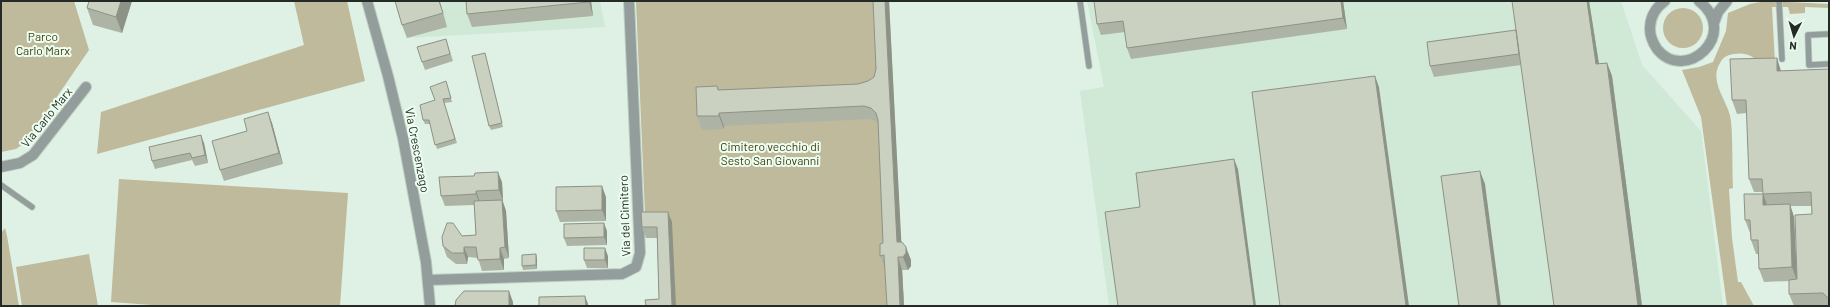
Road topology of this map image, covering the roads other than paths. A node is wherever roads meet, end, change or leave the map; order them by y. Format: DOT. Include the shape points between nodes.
graph roads {
  1 [pos="367,1"];
  2 [pos="629,1"];
  3 [pos="1080,1"];
  4 [pos="1665,1"];
  5 [pos="1699,1"];
  6 [pos="1709,1"];
  7 [pos="1714,1"];
  8 [pos="1727,1"];
  9 [pos="1779,1"];
  10 [pos="1714,23"];
  11 [pos="1829,34"];
  12 [pos="1782,59"];
  13 [pos="1829,64"];
  14 [pos="1089,66"];
  15 [pos="86,86"];
  16 [pos="1,167"];
  17 [pos="1,185"];
  18 [pos="32,207"];
  19 [pos="428,280"];
  20 [pos="430,306"];
  1 -- 19 [label="street, Via Crescenzago" via="400,120"];
  2 -- 19 [label="street, Via del Cimitero" via="640,253 636,267 622,274"];
  3 -- 14 [label="lane"];
  4 -- 10 [label="street" via="1653,13 1650,34 1653,44 1668,58 1684,60 1699,56 1712,41"];
  5 -- 10 [label="street" via="1706,6"];
  6 -- 7 [label="street"];
  8 -- 10 [label="street" via="1718,12"];
  9 -- 12 [label="lane"];
  11 -- 13 [label="lane" via="1808,34 1809,65"];
  15 -- 16 [label="street, Via Carlo Marx" via="33,155 20,163"];
  17 -- 18 [label="lane"];
  19 -- 20 [label="street, Via Crescenzago"];
}
